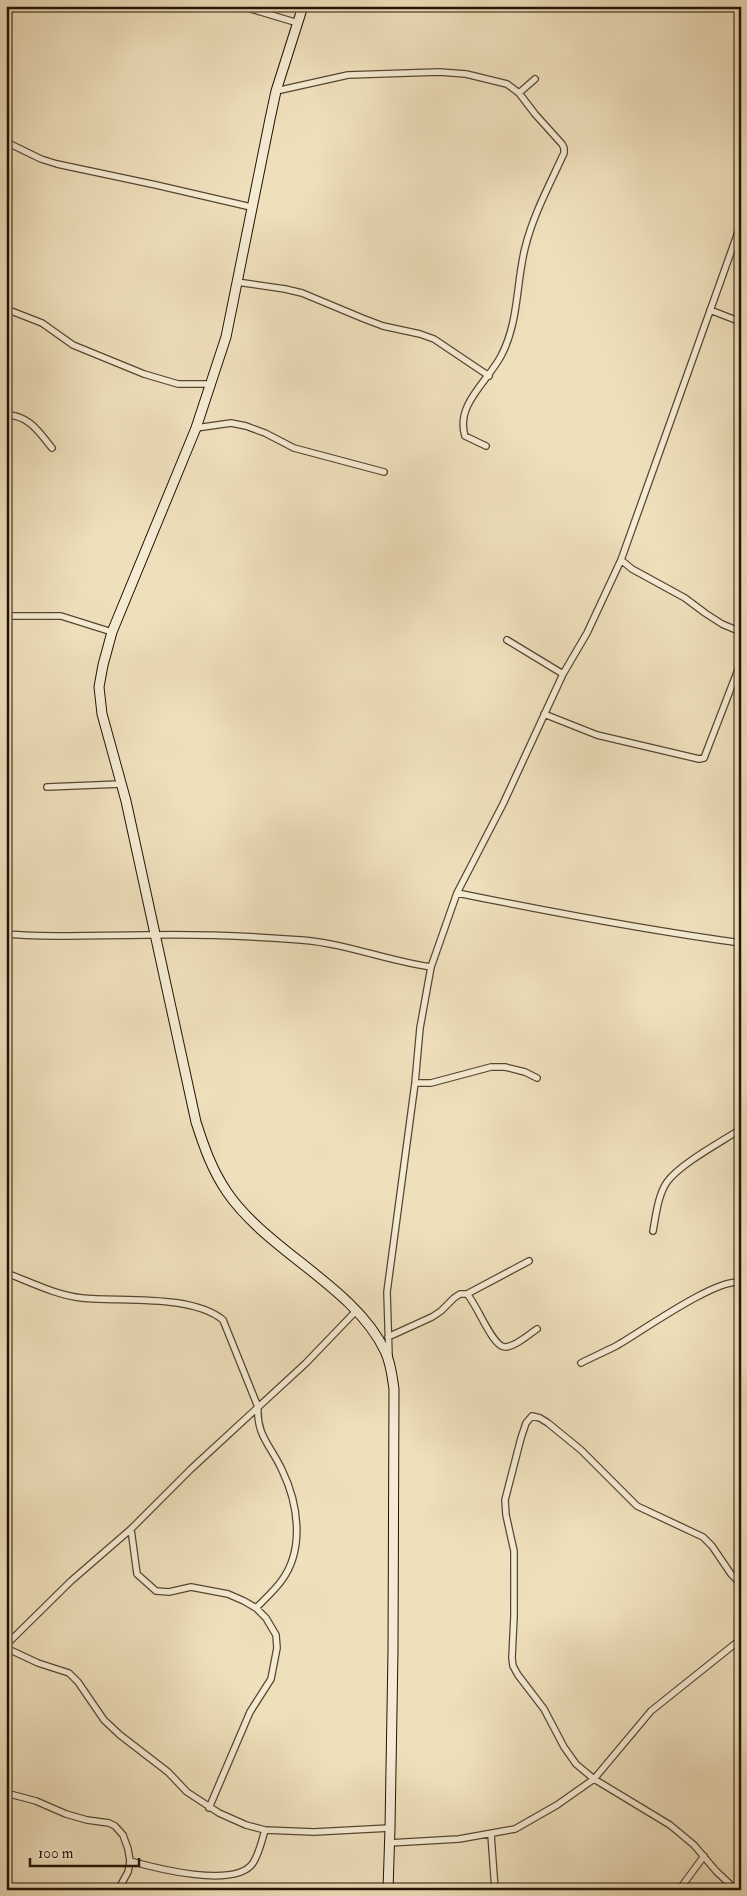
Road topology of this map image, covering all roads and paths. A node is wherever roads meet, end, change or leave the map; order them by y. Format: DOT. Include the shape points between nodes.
graph roads {
  1 [pos="240,6"];
  2 [pos="303,6"];
  3 [pos="298,23"];
  4 [pos="535,79"];
  5 [pos="276,92"];
  6 [pos="519,93"];
  7 [pos="6,142"];
  8 [pos="251,207"];
  9 [pos="741,224"];
  10 [pos="237,282"];
  11 [pos="6,309"];
  12 [pos="710,310"];
  13 [pos="741,322"];
  14 [pos="489,376"];
  15 [pos="212,384"];
  16 [pos="6,415"];
  17 [pos="196,428"];
  18 [pos="486,446"];
  19 [pos="52,448"];
  20 [pos="384,472"];
  21 [pos="621,560"];
  22 [pos="6,616"];
  23 [pos="112,632"];
  24 [pos="741,632"];
  25 [pos="507,640"];
  26 [pos="741,662"];
  27 [pos="563,674"];
  28 [pos="544,714"];
  29 [pos="121,784"];
  30 [pos="47,787"];
  31 [pos="457,893"];
  32 [pos="6,934"];
  33 [pos="154,935"];
  34 [pos="741,943"];
  35 [pos="431,967"];
  36 [pos="537,1078"];
  37 [pos="415,1083"];
  38 [pos="741,1129"];
  39 [pos="653,1231"];
  40 [pos="529,1262"];
  41 [pos="6,1273"];
  42 [pos="741,1275"];
  43 [pos="733,1282"];
  44 [pos="741,1283"];
  45 [pos="467,1294"];
  46 [pos="356,1311"];
  47 [pos="537,1329"];
  48 [pos="388,1336"];
  49 [pos="581,1363"];
  50 [pos="390,1366"];
  51 [pos="258,1407"];
  52 [pos="131,1529"];
  53 [pos="741,1584"];
  54 [pos="256,1608"];
  55 [pos="741,1639"];
  56 [pos="6,1646"];
  57 [pos="594,1779"];
  58 [pos="6,1793"];
  59 [pos="210,1808"];
  60 [pos="390,1828"];
  61 [pos="266,1830"];
  62 [pos="491,1834"];
  63 [pos="389,1843"];
  64 [pos="704,1856"];
  65 [pos="130,1861"];
  66 [pos="118,1890"];
  67 [pos="388,1890"];
  68 [pos="496,1890"];
  69 [pos="679,1890"];
  70 [pos="736,1890"];
  1 -- 3 [label="street"];
  2 -- 3 [label="main road"];
  3 -- 5 [label="main road"];
  4 -- 6 [label="street"];
  5 -- 6 [label="street" via="348,75 439,72 489,79 507,84"];
  5 -- 8 [label="main road"];
  6 -- 14 [label="street" via="564,148 525,247 510,335"];
  7 -- 8 [label="street" via="57,164"];
  8 -- 10 [label="main road"];
  9 -- 12 [label="street"];
  10 -- 14 [label="street" via="285,289 383,326 434,339"];
  10 -- 15 [label="main road"];
  11 -- 15 [label="street" via="42,323 73,345 144,374 178,384"];
  12 -- 13 [label="street"];
  12 -- 21 [label="street"];
  14 -- 18 [label="street" via="473,397 462,427 465,436"];
  15 -- 17 [label="main road"];
  16 -- 19 [label="street" via="23,418 34,425"];
  17 -- 20 [label="street" via="231,423 246,426 294,448"];
  17 -- 23 [label="main road"];
  21 -- 24 [label="street" via="685,598 705,614"];
  21 -- 27 [label="street" via="587,633"];
  22 -- 23 [label="street" via="61,616"];
  23 -- 29 [label="main road" via="99,687 102,714"];
  25 -- 27 [label="street"];
  26 -- 28 [label="street" via="704,758 597,735"];
  27 -- 28 [label="street"];
  28 -- 31 [label="street"];
  29 -- 30 [label="street"];
  29 -- 33 [label="main road"];
  31 -- 34 [label="street" via="630,927"];
  31 -- 35 [label="street"];
  32 -- 33 [label="street"];
  33 -- 35 [label="street" via="303,940"];
  33 -- 46 [label="main road" via="196,1122 208,1159 228,1193 254,1223"];
  35 -- 37 [label="street" via="420,1028"];
  36 -- 37 [label="street" via="525,1072 491,1067 431,1083"];
  37 -- 48 [label="street" via="387,1292"];
  38 -- 39 [label="street" via="680,1169 667,1182"];
  40 -- 45 [label="street"];
  41 -- 51 [label="street" via="57,1293 80,1298 156,1300 216,1314 223,1320"];
  42 -- 43 [label="street"];
  43 -- 44 [label="street"];
  43 -- 49 [label="street" via="696,1297"];
  45 -- 47 [label="street" via="498,1345 509,1347"];
  45 -- 48 [label="street" via="454,1298 432,1318"];
  46 -- 50 [label="main road" via="378,1339"];
  46 -- 51 [label="street"];
  48 -- 50 [label="street"];
  50 -- 60 [label="main road" via="394,1389"];
  51 -- 52 [label="street"];
  51 -- 54 [label="street" via="260,1432 290,1491 296,1515 296,1540 283,1579"];
  52 -- 54 [label="street" via="137,1574 156,1591 169,1592 192,1586 204,1588 228,1594"];
  52 -- 56 [label="street"];
  53 -- 57 [label="street" via="703,1537 637,1506 581,1450 548,1423 532,1416 528,1419 505,1500 514,1551 513,1666 544,1709 572,1759"];
  54 -- 59 [label="street" via="276,1635 276,1661 271,1679 250,1712"];
  55 -- 57 [label="street" via="651,1711"];
  56 -- 59 [label="street" via="38,1663 69,1674 104,1720"];
  57 -- 62 [label="street" via="515,1829"];
  57 -- 64 [label="street" via="670,1825"];
  58 -- 65 [label="street" via="80,1818 109,1823 123,1835"];
  59 -- 61 [label="street" via="246,1825"];
  60 -- 61 [label="street" via="314,1832"];
  60 -- 63 [label="main road"];
  61 -- 65 [label="street" via="253,1863 241,1871 218,1876 190,1874"];
  62 -- 63 [label="street"];
  62 -- 68 [label="street"];
  63 -- 67 [label="main road"];
  64 -- 69 [label="street"];
  64 -- 70 [label="street"];
  65 -- 66 [label="street"];
}
